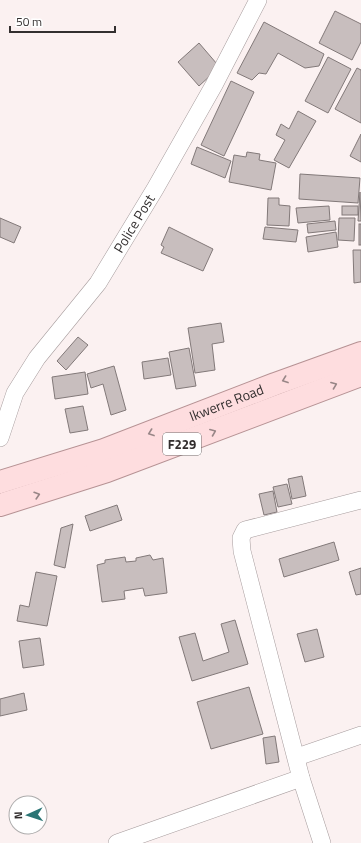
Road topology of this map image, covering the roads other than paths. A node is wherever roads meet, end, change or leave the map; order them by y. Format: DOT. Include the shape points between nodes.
graph roads {
  1 [pos="258,0"];
  2 [pos="361,353"];
  3 [pos="361,375"];
  4 [pos="0,438"];
  5 [pos="0,482"];
  6 [pos="361,500"];
  7 [pos="0,506"];
  8 [pos="361,735"];
  9 [pos="297,758"];
  10 [pos="301,778"];
  11 [pos="117,843"];
  12 [pos="322,843"];
  1 -- 4 [label="street, Police Post" via="214,85 98,283 37,358 15,393"];
  2 -- 5 [label="main road, Ikwerre Road / F229, one-way" via="104,450"];
  7 -- 3 [label="main road, F229, one-way" via="142,459"];
  6 -- 9 [label="street" via="245,530 241,538 242,551"];
  8 -- 9 [label="street"];
  9 -- 10 [label="street"];
  10 -- 11 [label="street"];
  10 -- 12 [label="street"];
}
